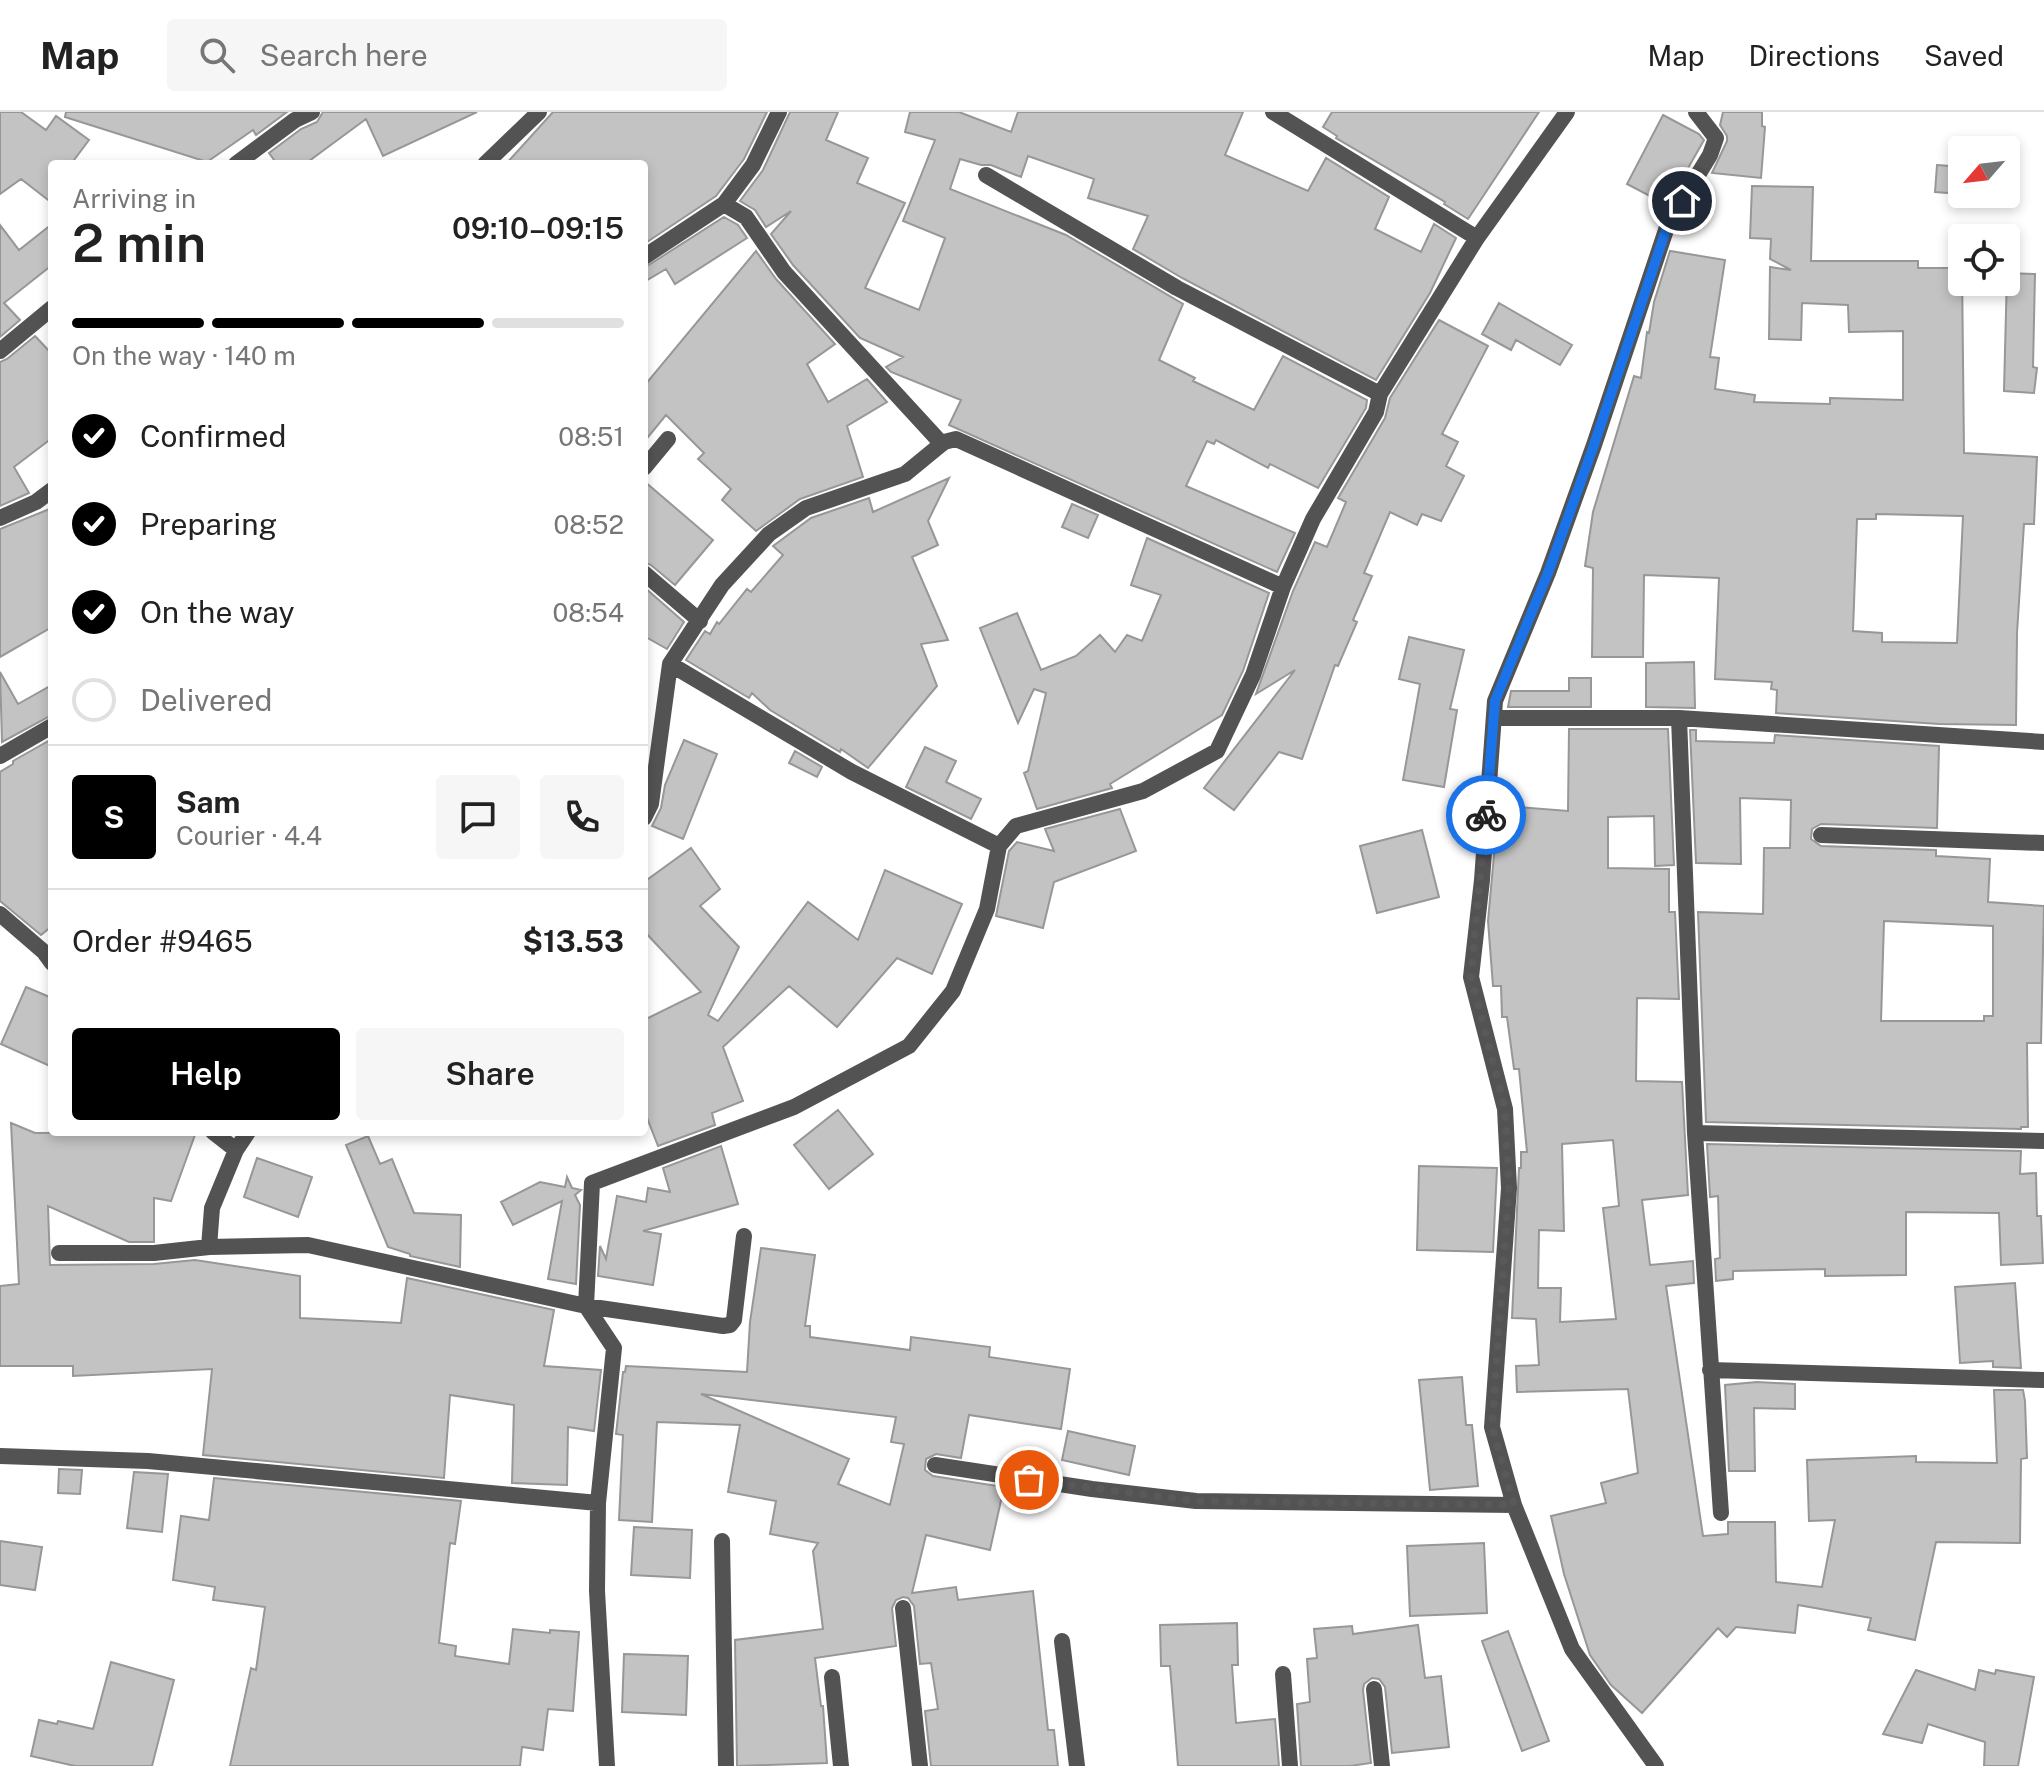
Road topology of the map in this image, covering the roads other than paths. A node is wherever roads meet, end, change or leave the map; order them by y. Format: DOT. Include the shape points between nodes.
graph roads {
  1 [pos="312,112"];
  2 [pos="539,112"];
  3 [pos="779,112"];
  4 [pos="1273,112"];
  5 [pos="1567,112"];
  6 [pos="1696,112"];
  7 [pos="241,160"];
  8 [pos="489,160"];
  9 [pos="986,175"];
  10 [pos="724,204"];
  11 [pos="1477,238"];
  12 [pos="648,254"];
  13 [pos="48,311"];
  14 [pos="0,351"];
  15 [pos="1380,394"];
  16 [pos="668,439"];
  17 [pos="942,444"];
  18 [pos="648,463"];
  19 [pos="48,493"];
  20 [pos="0,518"];
  21 [pos="648,576"];
  22 [pos="1283,587"];
  23 [pos="700,621"];
  24 [pos="670,664"];
  25 [pos="1494,718"];
  26 [pos="1679,718"];
  27 [pos="48,728"];
  28 [pos="2044,742"];
  29 [pos="0,756"];
  30 [pos="648,795"];
  31 [pos="1821,835"];
  32 [pos="2044,843"];
  33 [pos="999,846"];
  34 [pos="0,914"];
  35 [pos="48,958"];
  36 [pos="1695,1133"];
  37 [pos="218,1136"];
  38 [pos="245,1136"];
  39 [pos="2044,1141"];
  40 [pos="236,1150"];
  41 [pos="744,1236"];
  42 [pos="209,1247"];
  43 [pos="59,1253"];
  44 [pos="586,1306"];
  45 [pos="1710,1370"];
  46 [pos="2044,1380"];
  47 [pos="0,1456"];
  48 [pos="935,1465"];
  49 [pos="598,1503"];
  50 [pos="1514,1505"];
  51 [pos="1721,1513"];
  52 [pos="722,1541"];
  53 [pos="903,1608"];
  54 [pos="1062,1641"];
  55 [pos="1283,1674"];
  56 [pos="832,1677"];
  57 [pos="1374,1689"];
  58 [pos="1650,1765"];
  59 [pos="607,1766"];
  60 [pos="726,1766"];
  61 [pos="841,1766"];
  62 [pos="920,1766"];
  63 [pos="1077,1766"];
  64 [pos="1290,1766"];
  65 [pos="1382,1766"];
  1 -- 7 [label="street"];
  2 -- 8 [label="street"];
  3 -- 10 [label="street" via="753,165"];
  4 -- 11 [label="street"];
  5 -- 11 [label="street"];
  6 -- 25 [label="street" via="1716,138 1668,224 1559,545 1495,701"];
  9 -- 15 [label="street" via="1177,288"];
  10 -- 12 [label="street"];
  10 -- 17 [label="street" via="746,217 784,272"];
  11 -- 15 [label="street"];
  13 -- 14 [label="street"];
  15 -- 22 [label="street" via="1376,412 1313,519"];
  16 -- 18 [label="street"];
  17 -- 22 [label="street" via="956,439"];
  17 -- 23 [label="street" via="905,474 806,508 769,534 722,585"];
  19 -- 20 [label="street"];
  21 -- 23 [label="street"];
  22 -- 33 [label="street" via="1253,675 1217,751 1143,791 1016,826"];
  23 -- 24 [label="street"];
  24 -- 30 [label="street"];
  24 -- 33 [label="street" via="852,772"];
  25 -- 26 [label="street"];
  25 -- 50 [label="street" via="1471,977 1505,1109 1509,1188 1492,1427"];
  26 -- 28 [label="street"];
  26 -- 36 [label="street"];
  27 -- 29 [label="street"];
  31 -- 32 [label="street"];
  33 -- 44 [label="street" via="987,909 953,991 909,1046 794,1107 592,1183"];
  34 -- 35 [label="street"];
  36 -- 39 [label="street"];
  36 -- 45 [label="street"];
  37 -- 40 [label="street"];
  38 -- 40 [label="street"];
  40 -- 42 [label="street" via="212,1208"];
  41 -- 44 [label="street" via="730,1325"];
  42 -- 43 [label="street"];
  42 -- 44 [label="street" via="308,1245"];
  44 -- 49 [label="street" via="614,1348"];
  45 -- 46 [label="street"];
  45 -- 51 [label="street"];
  47 -- 49 [label="street" via="148,1461"];
  48 -- 50 [label="street" via="1196,1501"];
  49 -- 59 [label="street" via="597,1591"];
  50 -- 58 [label="street" via="1572,1649"];
  52 -- 60 [label="street"];
  53 -- 62 [label="street"];
  54 -- 63 [label="street"];
  55 -- 64 [label="street"];
  56 -- 61 [label="street"];
  57 -- 65 [label="street"];
}
